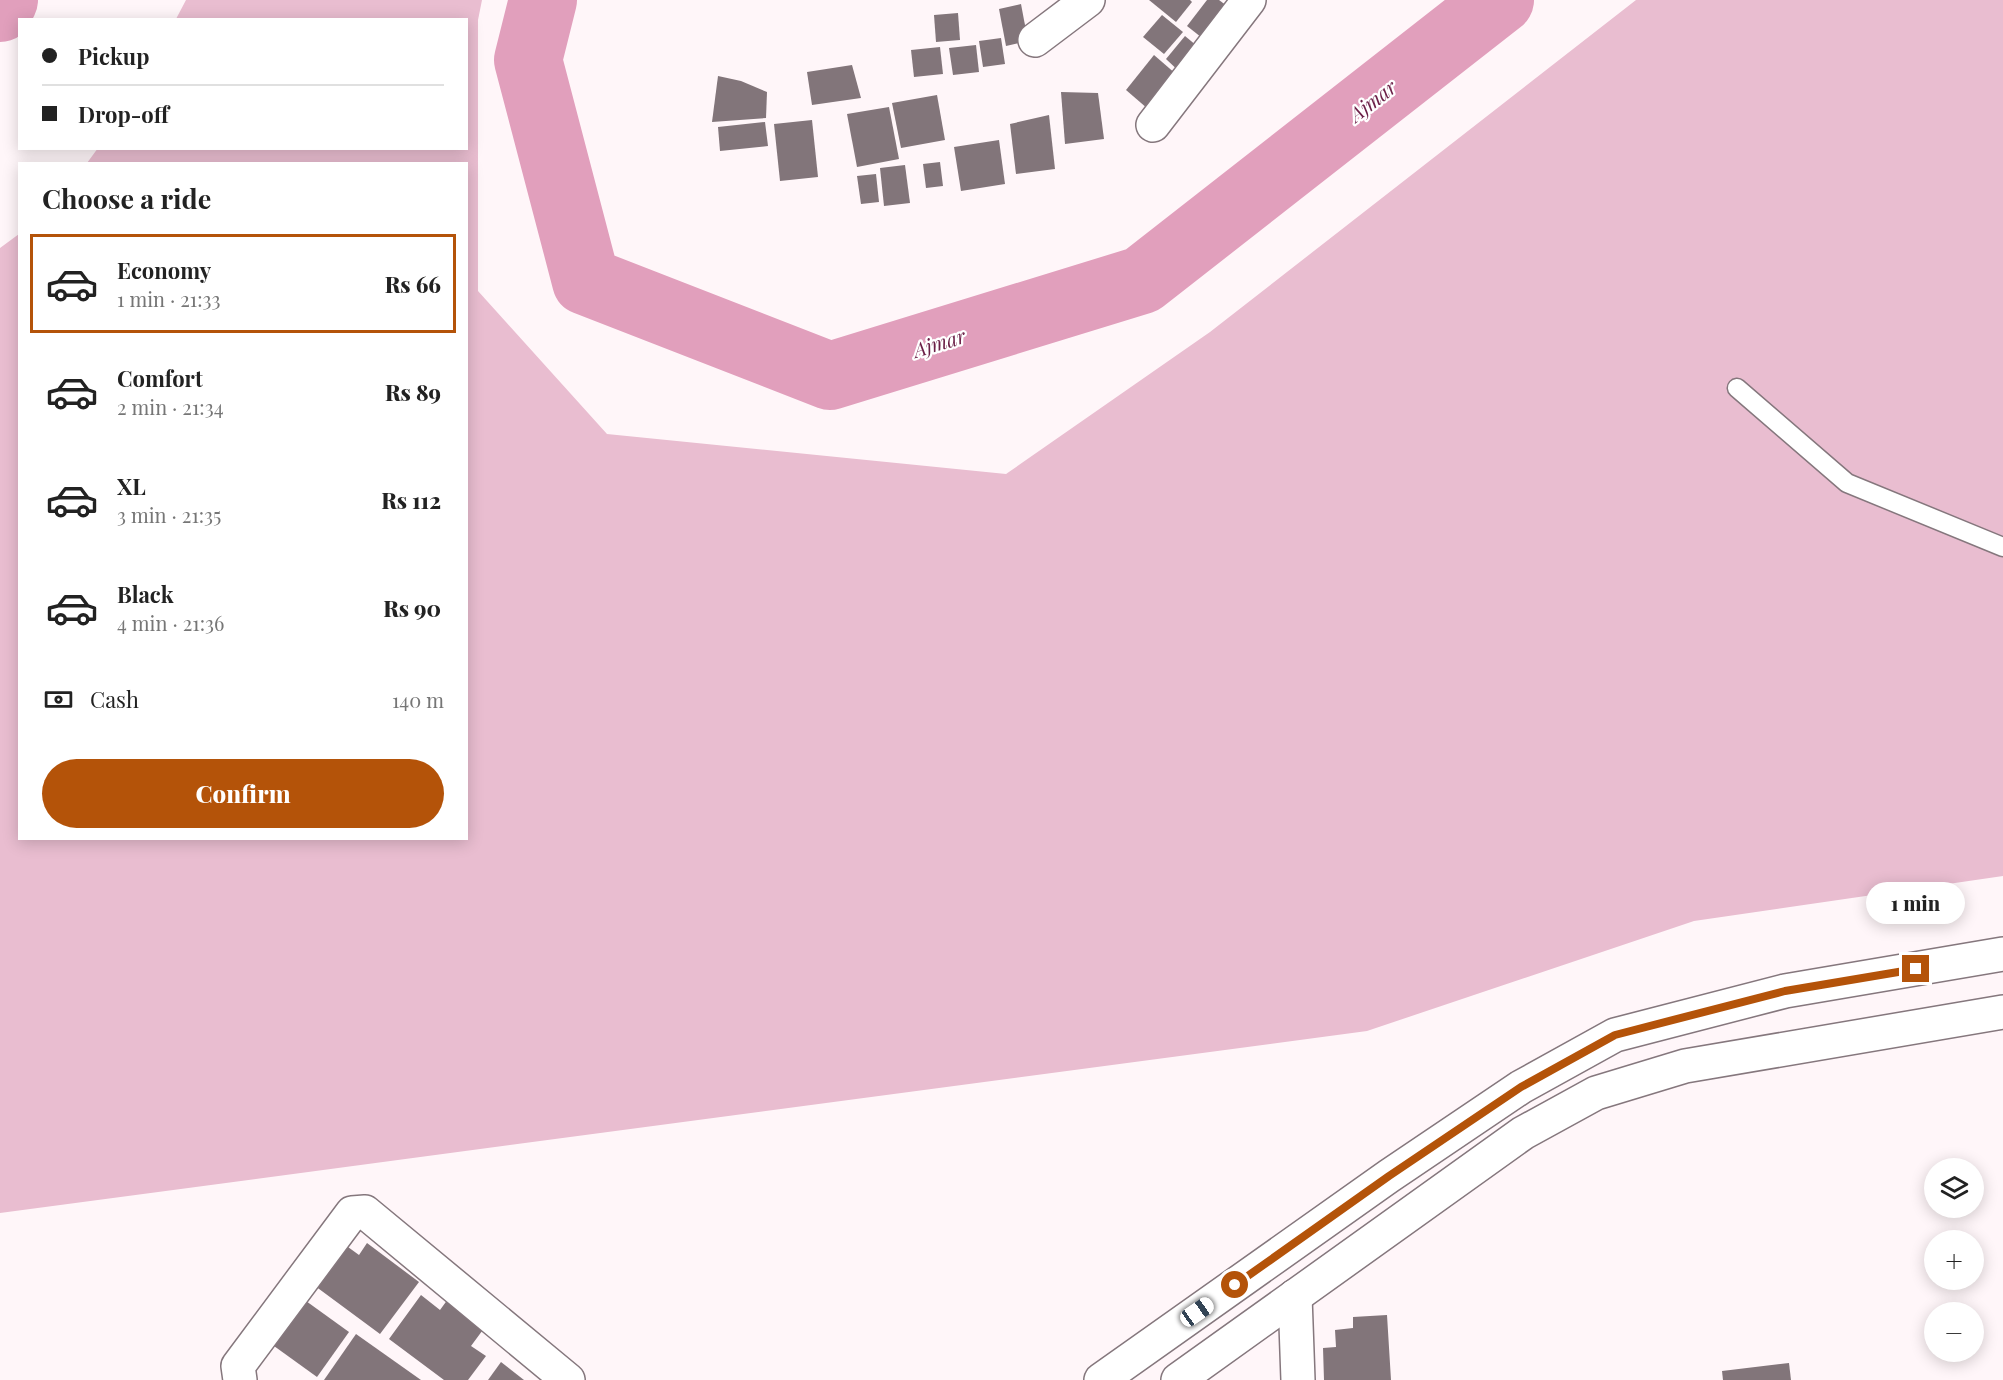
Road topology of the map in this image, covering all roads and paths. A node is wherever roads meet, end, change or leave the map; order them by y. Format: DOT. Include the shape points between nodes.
graph roads {
  1 [pos="1089,0"];
  2 [pos="1249,0"];
  3 [pos="1035,40"];
  4 [pos="1153,125"];
  5 [pos="1737,388"];
  6 [pos="2003,547"];
  7 [pos="2003,954"];
  8 [pos="2003,1012"];
  9 [pos="1295,1296"];
  10 [pos="245,1375"];
  11 [pos="568,1380"];
  12 [pos="1101,1380"];
  13 [pos="1178,1380"];
  14 [pos="1298,1380"];
  1 -- 3 [label="street"];
  2 -- 4 [label="street"];
  5 -- 6 [label="lane" via="1847,483"];
  7 -- 12 [label="street" via="1785,991 1615,1035 1511,1093"];
  8 -- 9 [label="street" via="1685,1066 1596,1093 1523,1134"];
  9 -- 13 [label="street"];
  9 -- 14 [label="street"];
  10 -- 11 [label="street" via="352,1213 365,1212"];
}
